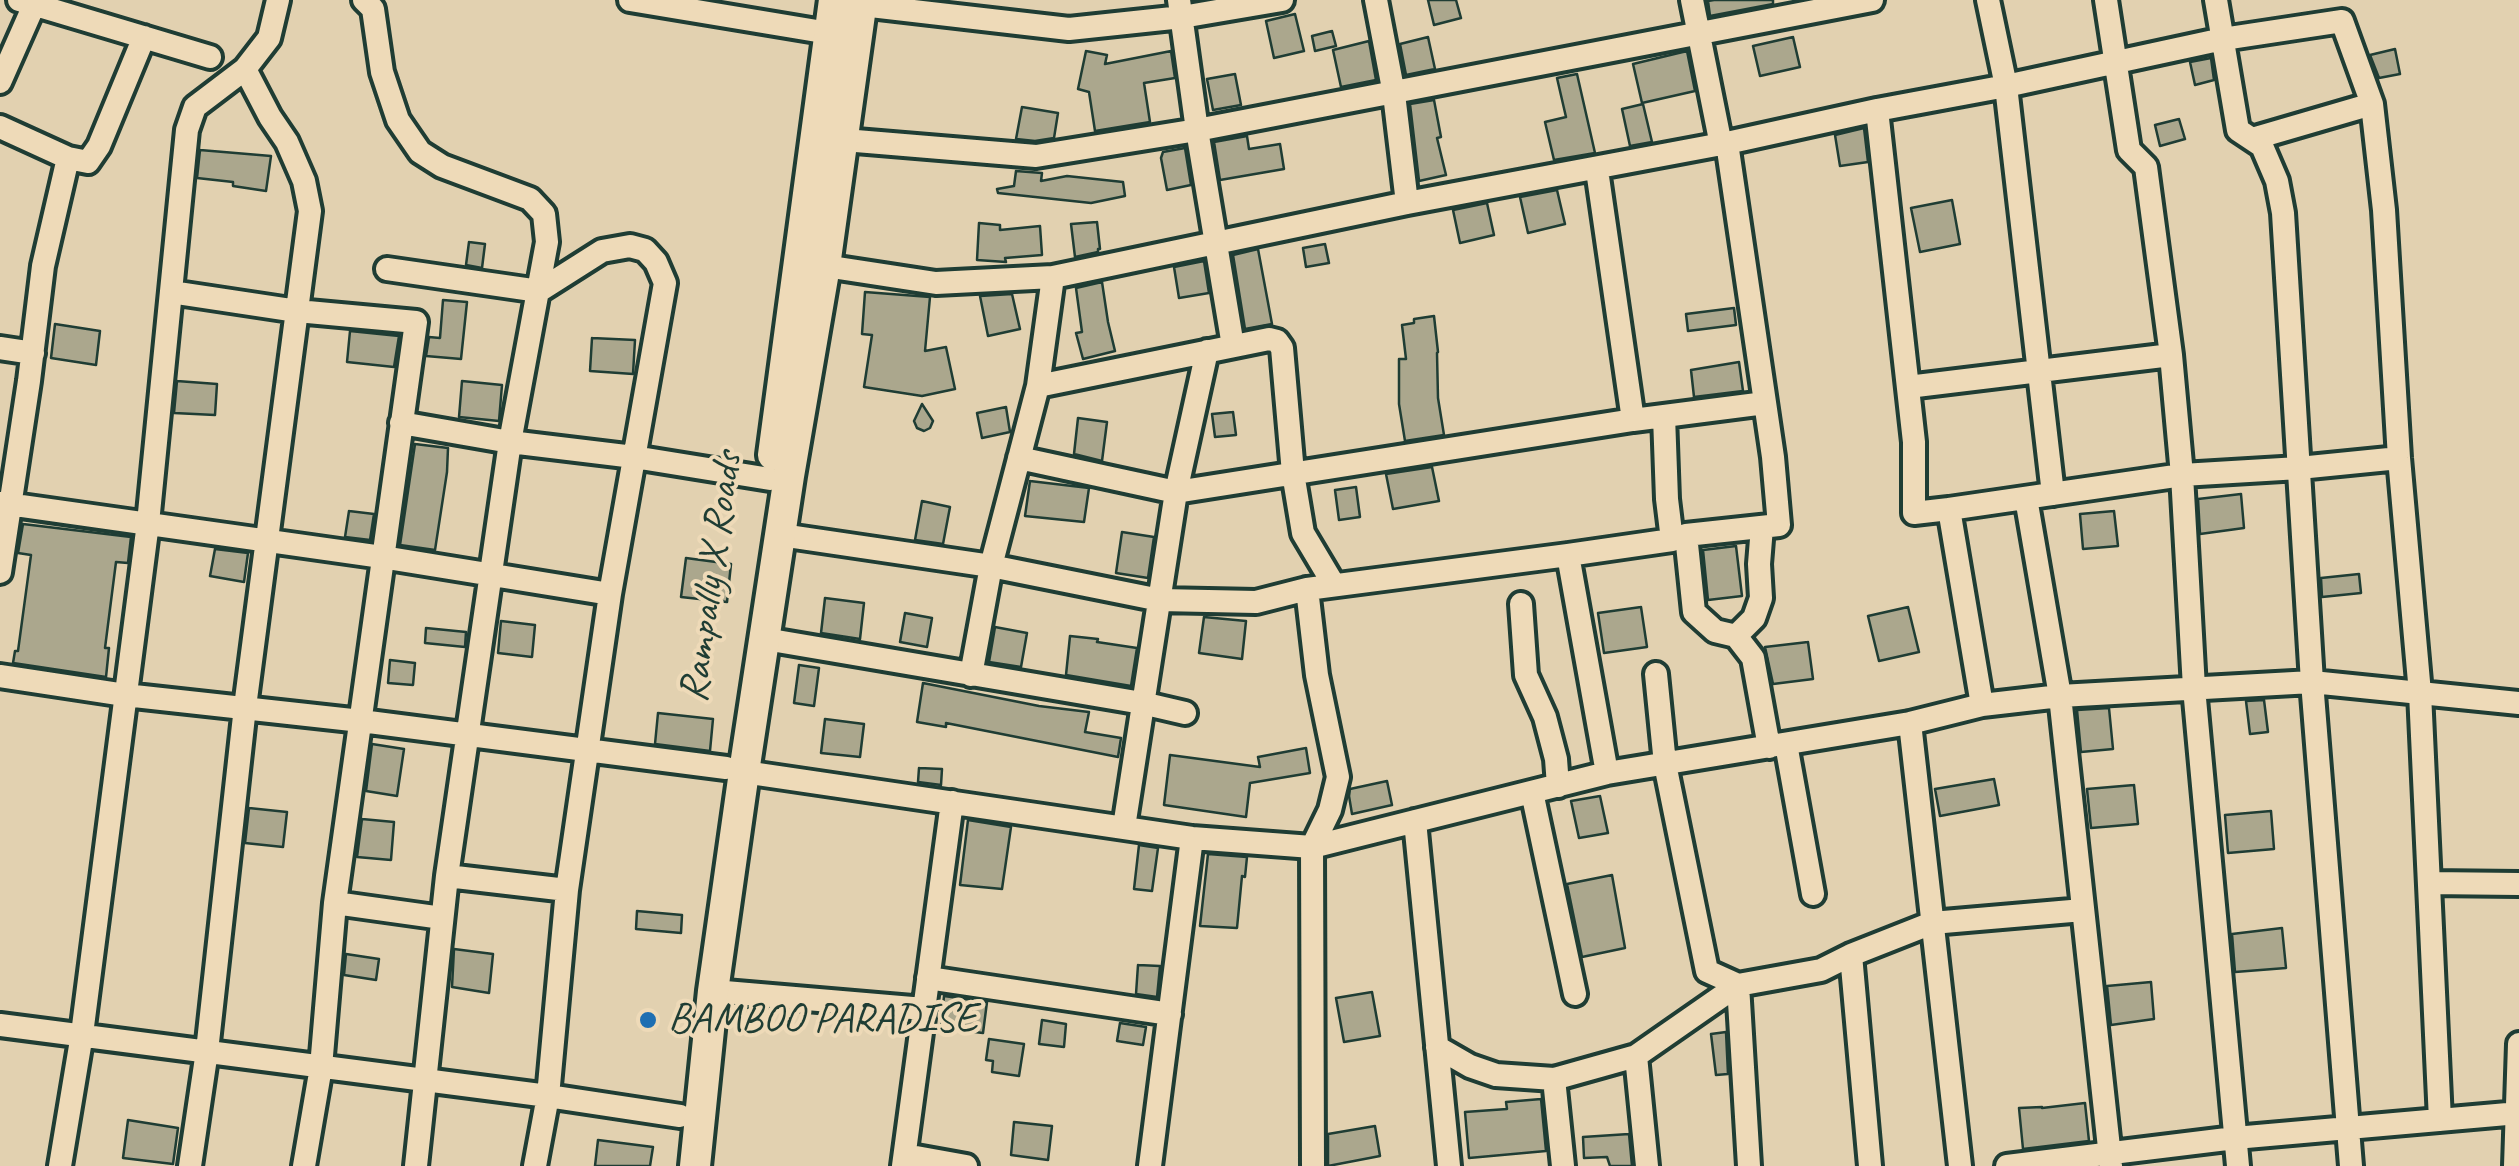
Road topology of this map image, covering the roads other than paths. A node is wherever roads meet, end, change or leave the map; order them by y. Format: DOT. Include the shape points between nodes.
graph roads {
  1 [pos="278,0"];
  2 [pos="364,0"];
  3 [pos="630,0"];
  4 [pos="1282,0"];
  5 [pos="1376,0"];
  6 [pos="1692,0"];
  7 [pos="1872,0"];
  8 [pos="1988,0"];
  9 [pos="2106,0"];
  10 [pos="2216,0"];
  11 [pos="26,2"];
  12 [pos="853,2"];
  13 [pos="1181,9"];
  14 [pos="1699,32"];
  15 [pos="829,34"];
  16 [pos="144,37"];
  17 [pos="2223,40"];
  18 [pos="210,57"];
  19 [pos="2117,61"];
  20 [pos="246,69"];
  21 [pos="838,76"];
  22 [pos="0,82"];
  23 [pos="2006,86"];
  24 [pos="1394,94"];
  25 [pos="2372,104"];
  26 [pos="1876,110"];
  27 [pos="0,127"];
  28 [pos="1197,130"];
  29 [pos="2252,138"];
  30 [pos="844,140"];
  31 [pos="1724,144"];
  32 [pos="68,158"];
  33 [pos="1597,170"];
  34 [pos="1407,203"];
  35 [pos="1214,242"];
  36 [pos="825,266"];
  37 [pos="387,269"];
  38 [pos="1052,277"];
  39 [pos="538,291"];
  40 [pos="171,292"];
  41 [pos="297,310"];
  42 [pos="1233,346"];
  43 [pos="0,348"];
  44 [pos="1207,350"];
  45 [pos="32,352"];
  46 [pos="2171,356"];
  47 [pos="2039,372"];
  48 [pos="1038,386"];
  49 [pos="1908,387"];
  50 [pos="1765,403"];
  51 [pos="1664,416"];
  52 [pos="1633,420"];
  53 [pos="401,423"];
  54 [pos="510,442"];
  55 [pos="634,456"];
  56 [pos="1019,458"];
  57 [pos="2399,458"];
  58 [pos="2299,468"];
  59 [pos="1293,473"];
  60 [pos="2182,476"];
  61 [pos="770,479"];
  62 [pos="1176,492"];
  63 [pos="2053,494"];
  64 [pos="2026,498"];
  65 [pos="4,504"];
  66 [pos="1948,509"];
  67 [pos="148,523"];
  68 [pos="1762,526"];
  69 [pos="782,535"];
  70 [pos="1679,537"];
  71 [pos="266,540"];
  72 [pos="1568,555"];
  73 [pos="382,557"];
  74 [pos="991,566"];
  75 [pos="0,572"];
  76 [pos="491,576"];
  77 [pos="1334,585"];
  78 [pos="1307,588"];
  79 [pos="610,594"];
  80 [pos="1160,600"];
  81 [pos="1520,604"];
  82 [pos="1736,636"];
  83 [pos="765,638"];
  84 [pos="1656,674"];
  85 [pos="971,675"];
  86 [pos="0,676"];
  87 [pos="2312,682"];
  88 [pos="2194,688"];
  89 [pos="2420,692"];
  90 [pos="125,695"];
  91 [pos="2060,696"];
  92 [pos="1142,703"];
  93 [pos="2519,703"];
  94 [pos="1982,706"];
  95 [pos="244,707"];
  96 [pos="1185,713"];
  97 [pos="361,721"];
  98 [pos="1910,723"];
  99 [pos="468,736"];
  100 [pos="1778,746"];
  101 [pos="588,752"];
  102 [pos="1665,764"];
  103 [pos="735,770"];
  104 [pos="1607,774"];
  105 [pos="1558,786"];
  106 [pos="1532,792"];
  107 [pos="952,802"];
  108 [pos="1415,821"];
  109 [pos="1124,827"];
  110 [pos="1192,838"];
  111 [pos="1312,847"];
  112 [pos="447,876"];
  113 [pos="2429,883"];
  114 [pos="2519,884"];
  115 [pos="568,890"];
  116 [pos="1813,894"];
  117 [pos="335,903"];
  118 [pos="2084,910"];
  119 [pos="442,918"];
  120 [pos="1932,924"];
  121 [pos="1852,955"];
  122 [pos="928,978"];
  123 [pos="1738,986"];
  124 [pos="713,991"];
  125 [pos="1576,994"];
  126 [pos="924,1009"];
  127 [pos="1170,1014"];
  128 [pos="0,1024"];
  129 [pos="82,1034"];
  130 [pos="2519,1044"];
  131 [pos="1437,1048"];
  132 [pos="207,1051"];
  133 [pos="1636,1056"];
  134 [pos="321,1068"];
  135 [pos="1554,1079"];
  136 [pos="424,1081"];
  137 [pos="548,1096"];
  138 [pos="2518,1112"];
  139 [pos="680,1116"];
  140 [pos="2440,1120"];
  141 [pos="2347,1128"];
  142 [pos="2235,1138"];
  143 [pos="904,1160"];
  144 [pos="2110,1160"];
  145 [pos="60,1166"];
  146 [pos="190,1166"];
  147 [pos="304,1166"];
  148 [pos="416,1166"];
  149 [pos="535,1166"];
  150 [pos="676,1166"];
  151 [pos="696,1166"];
  152 [pos="966,1166"];
  153 [pos="1150,1166"];
  154 [pos="1313,1166"];
  155 [pos="1449,1166"];
  156 [pos="1562,1166"];
  157 [pos="1647,1166"];
  158 [pos="1748,1166"];
  159 [pos="1870,1166"];
  160 [pos="1960,1166"];
  161 [pos="2008,1166"];
  162 [pos="2238,1166"];
  163 [pos="2352,1166"];
  164 [pos="2515,1166"];
  1 -- 20 [label="street" via="269,38"];
  2 -- 39 [label="street" via="373,9 382,72 398,120 420,152 530,198 544,214 547,242"];
  3 -- 15 [label="street"];
  4 -- 13 [label="street"];
  5 -- 24 [label="street"];
  6 -- 14 [label="street"];
  7 -- 14 [label="street"];
  8 -- 23 [label="street"];
  9 -- 19 [label="street"];
  10 -- 17 [label="street"];
  11 -- 16 [label="street"];
  11 -- 22 [label="street"];
  12 -- 13 [label="street" via="1068,29"];
  12 -- 15 [label="main road, Rampally X Roads"];
  12 -- 21 [label="main road"];
  13 -- 28 [label="street"];
  14 -- 24 [label="street"];
  14 -- 31 [label="street"];
  15 -- 21 [label="main road, Rampally X Roads"];
  16 -- 18 [label="street"];
  16 -- 32 [label="street" via="92,159"];
  17 -- 19 [label="street"];
  17 -- 25 [label="street" via="2342,21"];
  17 -- 29 [label="street" via="2238,130"];
  19 -- 23 [label="street"];
  19 -- 46 [label="street" via="2129,150 2146,167"];
  20 -- 40 [label="street" via="196,107 188,130"];
  20 -- 41 [label="street" via="304,180 310,210"];
  21 -- 30 [label="main road"];
  21 -- 61 [label="main road, Rampally X Roads"];
  23 -- 26 [label="street"];
  23 -- 47 [label="street"];
  24 -- 28 [label="street"];
  24 -- 34 [label="street"];
  25 -- 29 [label="street"];
  25 -- 57 [label="street"];
  26 -- 31 [label="street"];
  26 -- 49 [label="street"];
  27 -- 32 [label="street"];
  28 -- 30 [label="street" via="1036,156"];
  28 -- 35 [label="street"];
  29 -- 58 [label="street" via="2277,181 2283,213"];
  30 -- 36 [label="main road"];
  31 -- 33 [label="street"];
  31 -- 50 [label="street"];
  32 -- 45 [label="street"];
  33 -- 34 [label="street"];
  33 -- 52 [label="street"];
  34 -- 35 [label="street"];
  35 -- 38 [label="street"];
  35 -- 42 [label="street"];
  36 -- 38 [label="street" via="936,283"];
  36 -- 69 [label="main road"];
  37 -- 39 [label="street"];
  38 -- 48 [label="street"];
  39 -- 54 [label="street"];
  39 -- 55 [label="street" via="602,252 630,246 656,262 665,283"];
  40 -- 41 [label="street"];
  40 -- 67 [label="street"];
  41 -- 53 [label="street" via="416,322"];
  41 -- 71 [label="street"];
  42 -- 44 [label="street"];
  42 -- 59 [label="street" via="1269,338 1282,348"];
  43 -- 45 [label="street"];
  44 -- 48 [label="street"];
  44 -- 62 [label="street"];
  45 -- 65 [label="street"];
  46 -- 47 [label="street"];
  46 -- 60 [label="street"];
  47 -- 49 [label="street"];
  47 -- 63 [label="street"];
  48 -- 56 [label="street"];
  49 -- 66 [label="street" via="1914,513"];
  50 -- 51 [label="street"];
  50 -- 68 [label="street" via="1779,525"];
  51 -- 52 [label="street"];
  51 -- 70 [label="street" via="1667,499"];
  52 -- 59 [label="street"];
  53 -- 54 [label="street"];
  53 -- 73 [label="street"];
  54 -- 55 [label="street"];
  54 -- 76 [label="street"];
  55 -- 61 [label="street"];
  55 -- 79 [label="street"];
  56 -- 62 [label="street"];
  56 -- 74 [label="street"];
  57 -- 58 [label="street"];
  57 -- 89 [label="street"];
  58 -- 60 [label="street"];
  58 -- 87 [label="street"];
  59 -- 62 [label="street"];
  59 -- 77 [label="street" via="1303,533"];
  60 -- 63 [label="street"];
  60 -- 88 [label="street"];
  61 -- 103 [label="main road, Rampally X Roads"];
  62 -- 80 [label="street"];
  63 -- 64 [label="street"];
  64 -- 66 [label="street"];
  64 -- 91 [label="street"];
  65 -- 67 [label="street"];
  65 -- 75 [label="street"];
  66 -- 94 [label="street"];
  67 -- 71 [label="street"];
  67 -- 90 [label="street"];
  68 -- 70 [label="street"];
  68 -- 82 [label="street" via="1761,598 1754,618"];
  69 -- 74 [label="street"];
  69 -- 83 [label="main road"];
  70 -- 72 [label="street"];
  70 -- 82 [label="street" via="1694,612 1715,630"];
  71 -- 73 [label="street"];
  71 -- 95 [label="street"];
  72 -- 77 [label="street"];
  72 -- 104 [label="street"];
  73 -- 76 [label="street"];
  73 -- 97 [label="street"];
  74 -- 80 [label="street"];
  74 -- 85 [label="street"];
  76 -- 79 [label="street"];
  76 -- 99 [label="street"];
  77 -- 78 [label="street"];
  78 -- 80 [label="street" via="1256,602"];
  78 -- 111 [label="street" via="1338,777"];
  79 -- 101 [label="street"];
  80 -- 92 [label="street"];
  81 -- 105 [label="street" via="1526,675 1545,717"];
  82 -- 100 [label="street" via="1753,658"];
  83 -- 85 [label="street"];
  83 -- 103 [label="main road"];
  84 -- 102 [label="street"];
  85 -- 92 [label="street"];
  86 -- 90 [label="street"];
  87 -- 88 [label="street"];
  87 -- 89 [label="street"];
  87 -- 141 [label="street"];
  88 -- 91 [label="street"];
  88 -- 142 [label="street"];
  89 -- 93 [label="street"];
  89 -- 113 [label="street"];
  90 -- 95 [label="street"];
  90 -- 129 [label="street"];
  91 -- 94 [label="street"];
  91 -- 118 [label="street"];
  92 -- 96 [label="street"];
  92 -- 109 [label="street"];
  94 -- 98 [label="street"];
  95 -- 97 [label="street"];
  95 -- 132 [label="street"];
  97 -- 99 [label="street"];
  97 -- 117 [label="street"];
  98 -- 100 [label="street"];
  98 -- 120 [label="street"];
  99 -- 101 [label="street"];
  99 -- 112 [label="street"];
  100 -- 102 [label="street"];
  100 -- 116 [label="street"];
  101 -- 103 [label="street"];
  101 -- 115 [label="street"];
  102 -- 104 [label="street"];
  102 -- 123 [label="street" via="1708,971"];
  103 -- 107 [label="street"];
  103 -- 124 [label="main road"];
  103 -- 139 [label="main road, Rampally X Roads" via="698,956"];
  104 -- 105 [label="street"];
  105 -- 106 [label="street"];
  106 -- 108 [label="street"];
  106 -- 125 [label="street"];
  107 -- 109 [label="street"];
  107 -- 122 [label="street"];
  108 -- 111 [label="street"];
  108 -- 131 [label="street"];
  109 -- 110 [label="street"];
  110 -- 111 [label="street"];
  110 -- 127 [label="street"];
  111 -- 154 [label="street"];
  112 -- 115 [label="street"];
  112 -- 119 [label="street"];
  113 -- 114 [label="street"];
  113 -- 140 [label="street"];
  115 -- 137 [label="street"];
  117 -- 119 [label="street"];
  117 -- 134 [label="street"];
  118 -- 120 [label="street"];
  118 -- 144 [label="street"];
  119 -- 136 [label="street"];
  120 -- 121 [label="street"];
  120 -- 160 [label="street"];
  121 -- 123 [label="street" via="1821,970"];
  121 -- 159 [label="street"];
  122 -- 126 [label="street"];
  122 -- 127 [label="street"];
  123 -- 133 [label="street"];
  123 -- 158 [label="street"];
  124 -- 126 [label="street"];
  124 -- 151 [label="main road"];
  126 -- 143 [label="street"];
  127 -- 153 [label="street"];
  128 -- 129 [label="street"];
  129 -- 132 [label="street"];
  129 -- 145 [label="street"];
  130 -- 138 [label="street"];
  131 -- 135 [label="street" via="1496,1075"];
  131 -- 155 [label="street"];
  132 -- 134 [label="street"];
  132 -- 146 [label="street"];
  133 -- 135 [label="street"];
  133 -- 157 [label="street"];
  134 -- 136 [label="street"];
  134 -- 147 [label="street"];
  135 -- 156 [label="street"];
  136 -- 137 [label="street"];
  136 -- 148 [label="street"];
  137 -- 139 [label="street"];
  137 -- 149 [label="street"];
  138 -- 140 [label="street"];
  138 -- 164 [label="street"];
  139 -- 150 [label="main road, Rampally X Roads"];
  140 -- 141 [label="street"];
  141 -- 142 [label="street"];
  141 -- 163 [label="street"];
  142 -- 144 [label="street"];
  142 -- 162 [label="street"];
  143 -- 152 [label="street"];
  144 -- 161 [label="street"];
}
